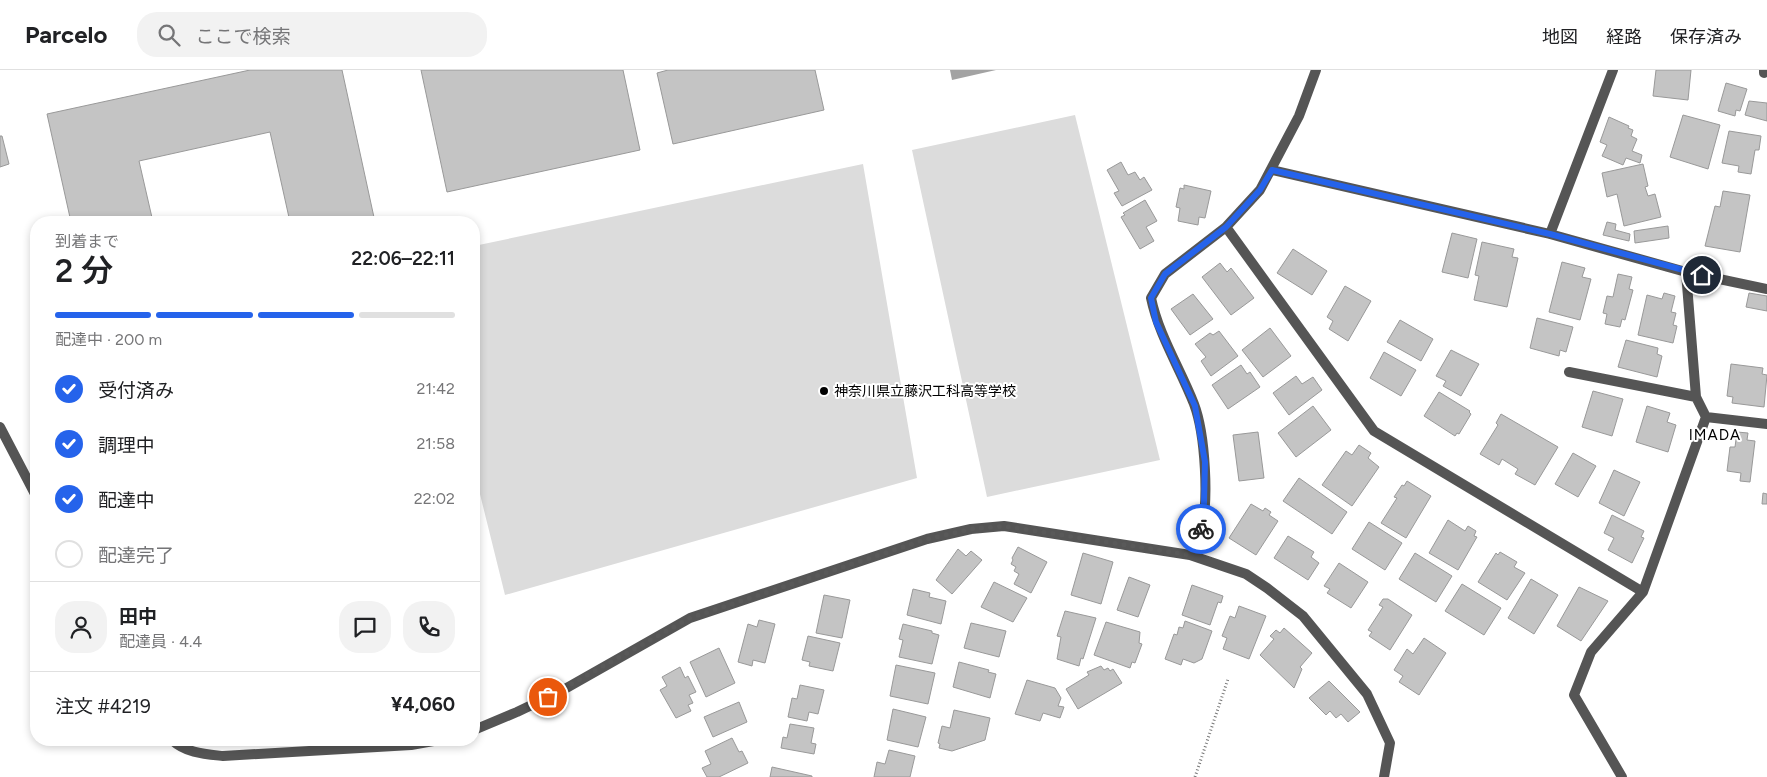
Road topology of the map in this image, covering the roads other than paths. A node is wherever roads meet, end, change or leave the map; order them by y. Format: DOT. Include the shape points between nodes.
graph roads {
  1 [pos="1316,70"];
  2 [pos="1613,70"];
  3 [pos="1272,170"];
  4 [pos="1226,227"];
  5 [pos="1550,234"];
  6 [pos="1686,272"];
  7 [pos="1767,289"];
  8 [pos="1569,372"];
  9 [pos="1696,397"];
  10 [pos="1706,417"];
  11 [pos="1767,424"];
  12 [pos="0,427"];
  13 [pos="30,484"];
  14 [pos="1190,555"];
  15 [pos="1643,592"];
  16 [pos="480,728"];
  17 [pos="179,746"];
  18 [pos="402,746"];
  19 [pos="1384,777"];
  20 [pos="1622,777"];
  1 -- 3 [label="street" via="1299,116"];
  2 -- 5 [label="street"];
  3 -- 4 [label="street" via="1260,190"];
  3 -- 5 [label="street"];
  4 -- 14 [label="street" via="1165,274 1151,298 1156,322 1195,406 1205,462 1200,533"];
  4 -- 15 [label="street" via="1374,431"];
  5 -- 6 [label="street"];
  6 -- 7 [label="street"];
  6 -- 9 [label="street"];
  8 -- 9 [label="street"];
  9 -- 10 [label="street"];
  10 -- 11 [label="street"];
  10 -- 15 [label="street"];
  12 -- 13 [label="street"];
  14 -- 16 [label="street" via="1004,526 944,535 690,618 563,690"];
  14 -- 19 [label="street" via="1246,574 1303,616 1367,694 1382,723 1390,743"];
  15 -- 20 [label="street" via="1591,652 1574,695"];
  17 -- 18 [label="street" via="198,754 223,756"];
}
